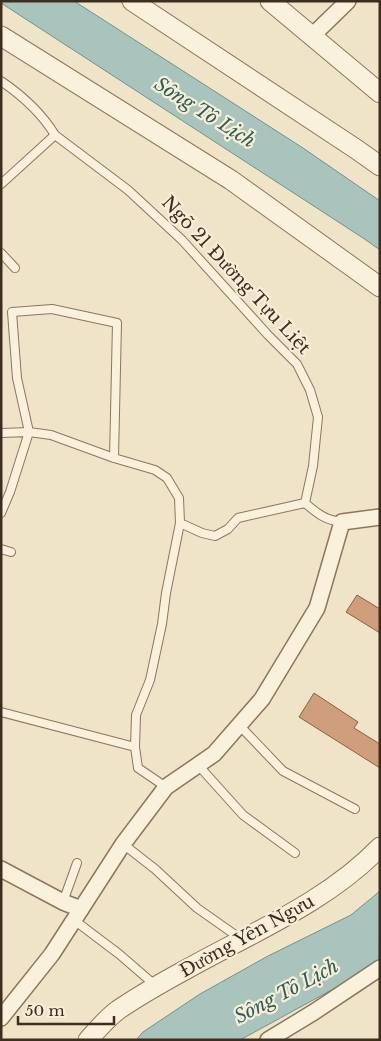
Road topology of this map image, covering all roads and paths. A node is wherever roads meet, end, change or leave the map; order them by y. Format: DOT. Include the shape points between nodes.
graph roads {
  1 [pos="132,1"];
  2 [pos="348,1"];
  3 [pos="281,5"];
  4 [pos="1,36"];
  5 [pos="311,37"];
  6 [pos="1,81"];
  7 [pos="380,93"];
  8 [pos="55,135"];
  9 [pos="380,166"];
  10 [pos="1,184"];
  11 [pos="1,252"];
  12 [pos="14,268"];
  13 [pos="380,287"];
  14 [pos="1,432"];
  15 [pos="29,432"];
  16 [pos="114,458"];
  17 [pos="305,503"];
  18 [pos="1,513"];
  19 [pos="380,517"];
  20 [pos="342,522"];
  21 [pos="180,523"];
  22 [pos="1,549"];
  23 [pos="11,552"];
  24 [pos="1,712"];
  25 [pos="240,726"];
  26 [pos="135,747"];
  27 [pos="198,765"];
  28 [pos="166,787"];
  29 [pos="354,809"];
  30 [pos="123,844"];
  31 [pos="380,847"];
  32 [pos="295,853"];
  33 [pos="77,863"];
  34 [pos="1,869"];
  35 [pos="62,902"];
  36 [pos="77,915"];
  37 [pos="241,939"];
  38 [pos="380,968"];
  39 [pos="156,986"];
  40 [pos="1,1018"];
  41 [pos="90,1038"];
  42 [pos="268,1040"];
  1 -- 9 [label="street"];
  2 -- 5 [label="street"];
  3 -- 5 [label="street"];
  4 -- 13 [label="street" via="231,180"];
  5 -- 7 [label="street"];
  6 -- 8 [label="lane, Ngõ 21 Đường Tựu Liệt" via="21,94"];
  8 -- 10 [label="lane"];
  8 -- 17 [label="lane, Ngõ 21 Đường Tựu Liệt" via="128,190 182,240 297,364 310,390 318,417"];
  11 -- 12 [label="lane"];
  14 -- 15 [label="lane"];
  15 -- 16 [label="lane" via="51,435"];
  15 -- 16 [label="lane" via="17,378 12,312 52,309 116,324"];
  15 -- 18 [label="lane"];
  16 -- 21 [label="lane" via="155,470 167,478 179,498"];
  17 -- 20 [label="lane" via="329,520"];
  17 -- 21 [label="lane" via="238,518 215,536 202,534"];
  19 -- 20 [label="street"];
  20 -- 25 [label="street" via="317,608 262,699"];
  21 -- 26 [label="lane" via="150,680 136,714"];
  22 -- 23 [label="lane"];
  24 -- 26 [label="lane"];
  25 -- 27 [label="street" via="214,754"];
  25 -- 29 [label="lane" via="283,771"];
  26 -- 28 [label="lane" via="138,768"];
  27 -- 28 [label="street"];
  27 -- 32 [label="lane" via="243,816"];
  28 -- 30 [label="street"];
  30 -- 36 [label="street"];
  30 -- 37 [label="lane" via="156,869 197,908"];
  31 -- 37 [label="street, Đường Yên Ngưu" via="335,886"];
  33 -- 35 [label="lane"];
  34 -- 35 [label="street"];
  35 -- 36 [label="street"];
  36 -- 39 [label="lane"];
  36 -- 40 [label="street" via="52,954"];
  37 -- 39 [label="street, Đường Yên Ngưu"];
  38 -- 42 [label="street"];
  39 -- 41 [label="street, Đường Yên Ngưu" via="117,1011"];
}
